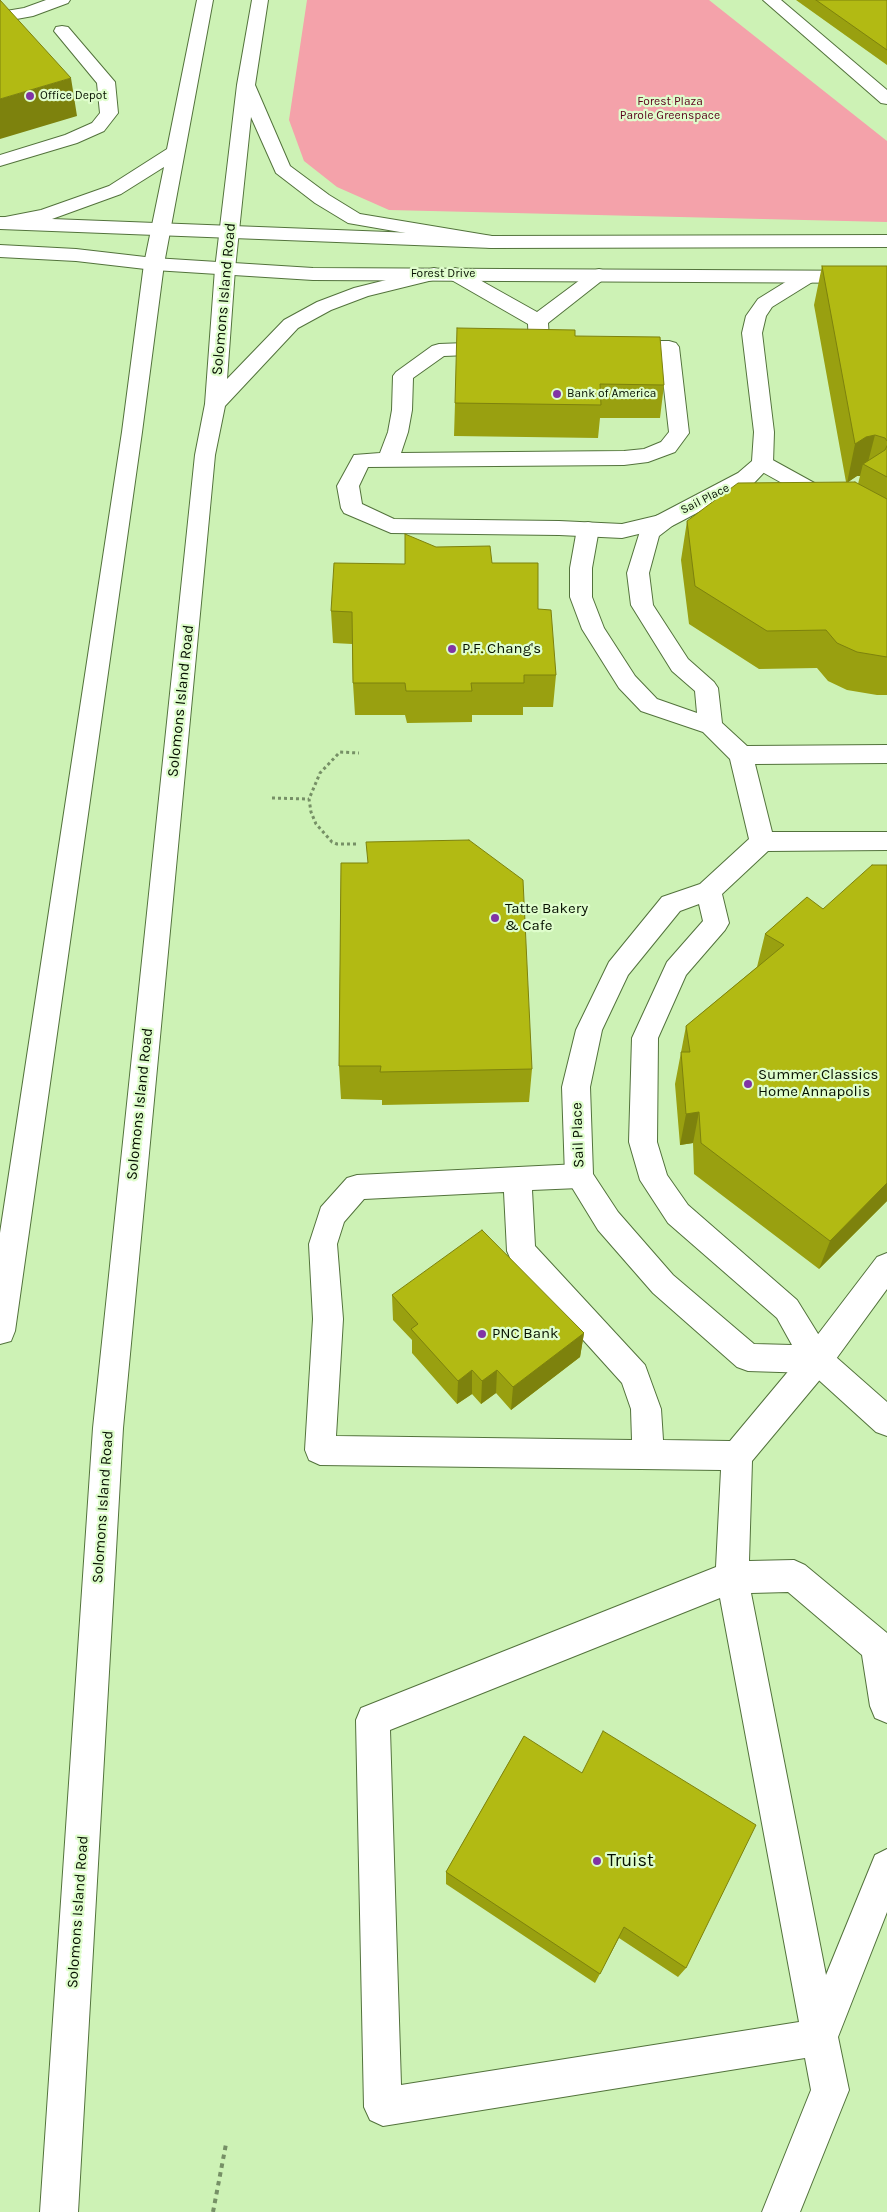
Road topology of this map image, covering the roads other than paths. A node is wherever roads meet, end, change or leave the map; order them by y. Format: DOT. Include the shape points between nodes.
graph roads {
  1 [pos="62,0"];
  2 [pos="205,0"];
  3 [pos="260,0"];
  4 [pos="771,0"];
  5 [pos="0,17"];
  6 [pos="62,31"];
  7 [pos="246,85"];
  8 [pos="887,99"];
  9 [pos="175,152"];
  10 [pos="0,161"];
  11 [pos="1,223"];
  12 [pos="160,230"];
  13 [pos="229,232"];
  14 [pos="887,241"];
  15 [pos="492,242"];
  16 [pos="0,251"];
  17 [pos="154,264"];
  18 [pos="225,268"];
  19 [pos="434,274"];
  20 [pos="455,274"];
  21 [pos="599,275"];
  22 [pos="807,277"];
  23 [pos="887,277"];
  24 [pos="538,321"];
  25 [pos="575,346"];
  26 [pos="602,346"];
  27 [pos="524,347"];
  28 [pos="215,404"];
  29 [pos="388,459"];
  30 [pos="762,463"];
  31 [pos="664,520"];
  32 [pos="588,529"];
  33 [pos="887,532"];
  34 [pos="711,726"];
  35 [pos="887,754"];
  36 [pos="741,755"];
  37 [pos="887,841"];
  38 [pos="762,842"];
  39 [pos="710,891"];
  40 [pos="579,1176"];
  41 [pos="517,1179"];
  42 [pos="887,1266"];
  43 [pos="0,1331"];
  44 [pos="817,1360"];
  45 [pos="887,1422"];
  46 [pos="648,1454"];
  47 [pos="737,1456"];
  48 [pos="732,1577"];
  49 [pos="887,1706"];
  50 [pos="887,1866"];
  51 [pos="820,2037"];
  52 [pos="59,2212"];
  53 [pos="781,2212"];
  1 -- 5 [label="main road"];
  2 -- 9 [label="main road"];
  3 -- 7 [label="main road, Solomons Island Road"];
  4 -- 8 [label="main road"];
  6 -- 10 [label="main road" via="106,82 109,113 98,127 71,139"];
  7 -- 13 [label="main road, Solomons Island Road"];
  7 -- 15 [label="main road" via="282,169 322,200 355,219"];
  9 -- 11 [label="main road" via="115,190 45,215"];
  9 -- 12 [label="main road"];
  11 -- 12 [label="main road"];
  12 -- 13 [label="main road"];
  12 -- 17 [label="main road"];
  13 -- 15 [label="main road"];
  13 -- 18 [label="main road, Solomons Island Road"];
  14 -- 15 [label="main road"];
  16 -- 17 [label="main road, Forest Drive"];
  17 -- 18 [label="main road, Forest Drive"];
  17 -- 43 [label="main road"];
  18 -- 19 [label="main road, Forest Drive" via="313,274"];
  18 -- 28 [label="main road, Solomons Island Road"];
  19 -- 20 [label="main road, Forest Drive"];
  19 -- 28 [label="main road" via="361,292 324,306 291,324"];
  20 -- 21 [label="main road, Forest Drive"];
  20 -- 24 [label="main road"];
  21 -- 22 [label="main road, Forest Drive"];
  21 -- 24 [label="main road"];
  22 -- 23 [label="main road, Forest Drive"];
  22 -- 30 [label="main road" via="766,303 756,316 752,333 764,432"];
  24 -- 27 [label="main road"];
  25 -- 27 [label="main road"];
  26 -- 29 [label="main road" via="669,347 679,433 668,447 648,455 624,458"];
  27 -- 29 [label="main road" via="439,350 403,376 402,410"];
  28 -- 52 [label="main road, Solomons Island Road" via="205,456 108,1428"];
  29 -- 32 [label="main road" via="361,460 348,486 352,508 391,526"];
  30 -- 31 [label="main road, Sail Place" via="746,478"];
  30 -- 33 [label="main road" via="842,498"];
  31 -- 32 [label="main road" via="622,531"];
  31 -- 34 [label="main road, Sail Place" via="649,533 638,573 642,605 680,665 706,688"];
  32 -- 34 [label="main road" via="581,568 581,597 593,629 627,682 649,705"];
  34 -- 36 [label="main road"];
  35 -- 36 [label="main road"];
  36 -- 38 [label="main road"];
  37 -- 38 [label="main road"];
  38 -- 39 [label="main road, Sail Place"];
  39 -- 40 [label="main road, Sail Place" via="671,904 618,970 589,1030 576,1087"];
  39 -- 44 [label="main road" via="716,923 676,969 645,1038 643,1142 654,1180 678,1214 787,1308"];
  40 -- 41 [label="main road"];
  40 -- 44 [label="main road, Sail Place" via="608,1221 663,1284 748,1357"];
  41 -- 46 [label="main road" via="521,1251 634,1375 646,1409"];
  41 -- 46 [label="main road" via="358,1187 331,1216 323,1244 328,1319 320,1450"];
  42 -- 44 [label="main road"];
  44 -- 45 [label="main road"];
  44 -- 47 [label="main road"];
  46 -- 47 [label="main road"];
  47 -- 48 [label="main road"];
  48 -- 49 [label="main road" via="794,1576 877,1646"];
  48 -- 51 [label="main road"];
  48 -- 51 [label="main road" via="373,1720 382,2107"];
  50 -- 51 [label="main road"];
  51 -- 53 [label="main road" via="830,2090"];
}
